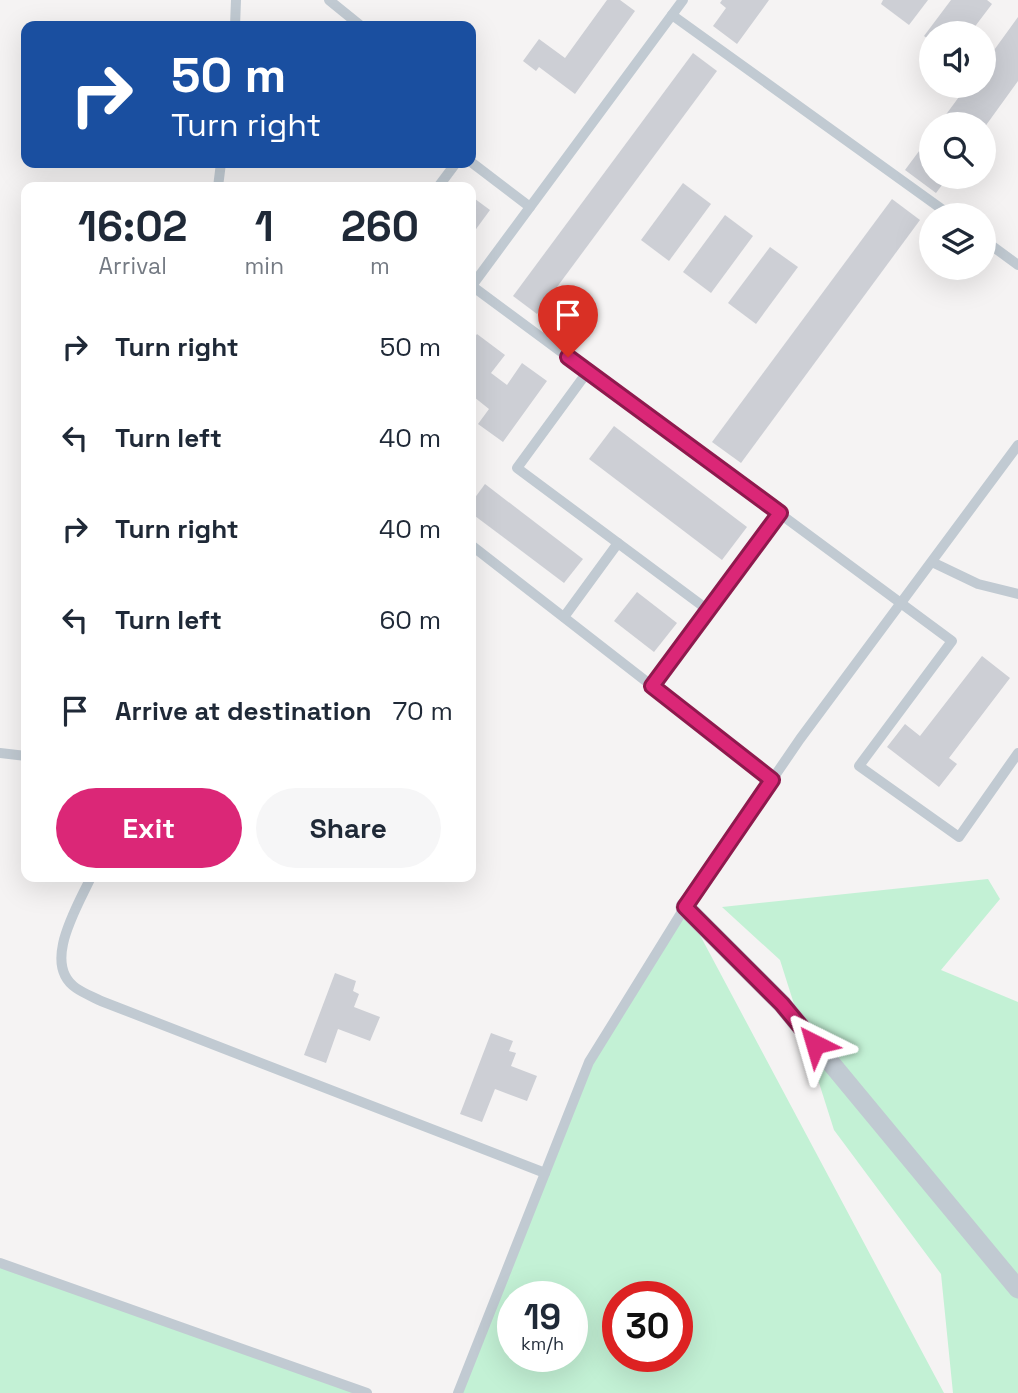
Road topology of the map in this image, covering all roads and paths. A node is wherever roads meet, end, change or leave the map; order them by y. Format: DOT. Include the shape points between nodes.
graph roads {
  1 [pos="236,0"];
  2 [pos="329,0"];
  3 [pos="683,0"];
  4 [pos="672,15"];
  5 [pos="235,21"];
  6 [pos="355,21"];
  7 [pos="476,166"];
  8 [pos="933,203"];
  9 [pos="530,207"];
  10 [pos="996,249"];
  11 [pos="1018,265"];
  12 [pos="476,279"];
  13 [pos="476,290"];
  14 [pos="587,371"];
  15 [pos="1018,445"];
  16 [pos="780,513"];
  17 [pos="618,543"];
  18 [pos="476,549"];
  19 [pos="932,562"];
  20 [pos="1018,594"];
  21 [pos="901,603"];
  22 [pos="708,610"];
  23 [pos="564,617"];
  24 [pos="652,686"];
  25 [pos="1018,752"];
  26 [pos="0,753"];
  27 [pos="21,755"];
  28 [pos="772,780"];
  29 [pos="89,882"];
  30 [pos="685,907"];
  31 [pos="545,1172"];
  32 [pos="0,1263"];
  33 [pos="1018,1289"];
  34 [pos="367,1393"];
  35 [pos="458,1393"];
  1 -- 5 [label="lane"];
  2 -- 6 [label="lane"];
  3 -- 4 [label="lane"];
  4 -- 8 [label="lane"];
  4 -- 9 [label="lane"];
  7 -- 9 [label="lane"];
  9 -- 12 [label="lane"];
  10 -- 11 [label="lane"];
  13 -- 14 [label="lane"];
  14 -- 16 [label="lane"];
  14 -- 17 [label="lane" via="517,468"];
  15 -- 19 [label="lane"];
  16 -- 21 [label="lane"];
  16 -- 22 [label="lane"];
  17 -- 22 [label="lane"];
  17 -- 23 [label="lane"];
  18 -- 23 [label="lane"];
  19 -- 20 [label="lane" via="978,584"];
  19 -- 21 [label="lane"];
  21 -- 25 [label="lane" via="952,641 859,766 959,837"];
  21 -- 28 [label="lane"];
  22 -- 24 [label="lane"];
  23 -- 24 [label="lane"];
  24 -- 28 [label="lane"];
  26 -- 27 [label="lane"];
  28 -- 30 [label="lane"];
  29 -- 31 [label="lane" via="62,943 61,968 74,987"];
  30 -- 31 [label="lane" via="589,1062"];
  30 -- 33 [label="street" via="782,1004"];
  31 -- 35 [label="lane"];
  32 -- 34 [label="lane"];
}
